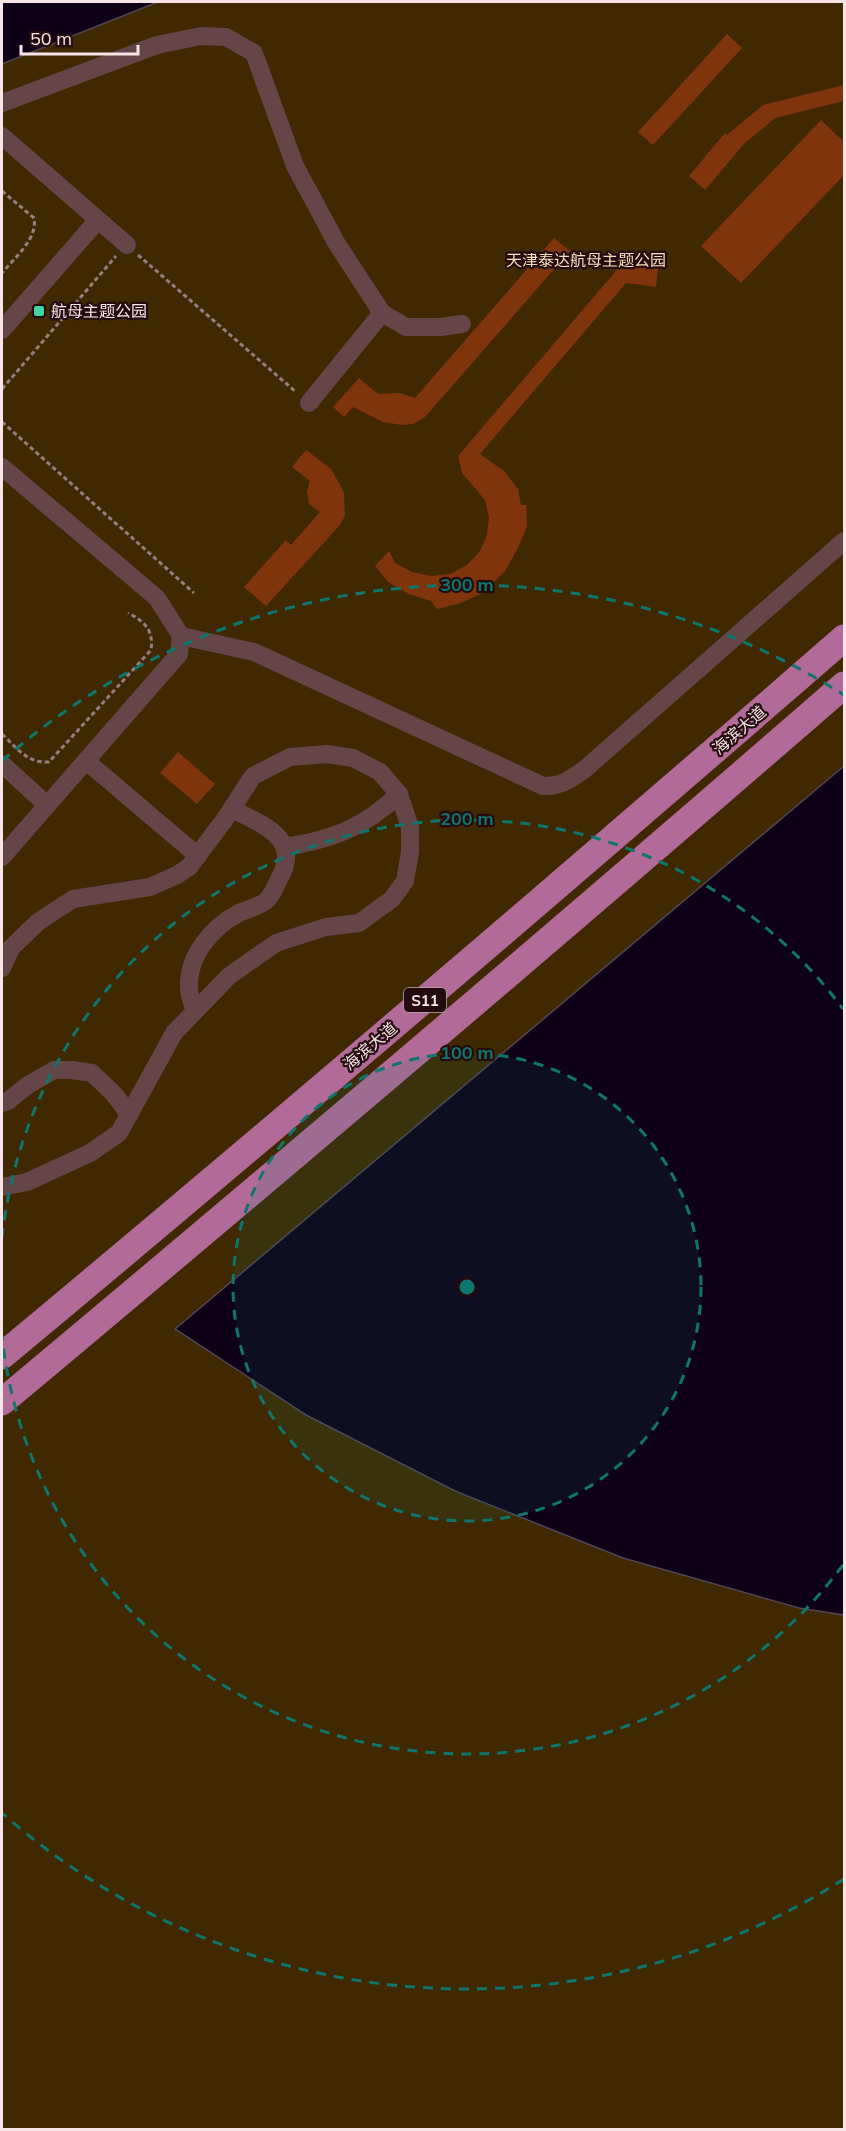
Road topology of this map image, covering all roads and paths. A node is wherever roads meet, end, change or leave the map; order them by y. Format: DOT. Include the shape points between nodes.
graph roads {
  1 [pos="2,103"];
  2 [pos="2,136"];
  3 [pos="2,191"];
  4 [pos="97,221"];
  5 [pos="127,245"];
  6 [pos="2,273"];
  7 [pos="382,314"];
  8 [pos="462,324"];
  9 [pos="2,330"];
  10 [pos="2,389"];
  11 [pos="309,403"];
  12 [pos="2,422"];
  13 [pos="2,467"];
  14 [pos="844,541"];
  15 [pos="194,593"];
  16 [pos="128,613"];
  17 [pos="181,636"];
  18 [pos="844,638"];
  19 [pos="844,685"];
  20 [pos="2,734"];
  21 [pos="86,761"];
  22 [pos="2,764"];
  23 [pos="399,794"];
  24 [pos="47,805"];
  25 [pos="232,809"];
  26 [pos="284,848"];
  27 [pos="198,856"];
  28 [pos="2,857"];
  29 [pos="2,968"];
  30 [pos="195,1011"];
  31 [pos="2,1103"];
  32 [pos="129,1114"];
  33 [pos="2,1186"];
  34 [pos="2,1356"];
  35 [pos="2,1402"];
  1 -- 7 [label="street" via="157,45 201,36 226,37 254,53 295,166 337,244"];
  2 -- 4 [label="street"];
  3 -- 6 [label="path" via="35,223 33,235"];
  4 -- 5 [label="street"];
  4 -- 9 [label="street"];
  5 -- 10 [label="path"];
  5 -- 11 [label="path"];
  7 -- 8 [label="street" via="406,327"];
  7 -- 11 [label="street"];
  12 -- 15 [label="path"];
  13 -- 17 [label="street" via="157,598"];
  14 -- 17 [label="street" via="585,769 554,787 543,786 254,652"];
  16 -- 20 [label="path" via="147,626 152,636 151,650 49,762 25,757"];
  17 -- 21 [label="street" via="179,654"];
  18 -- 34 [label="highway, 海滨大道 / S11" via="424,1001"];
  19 -- 35 [label="highway, S11" via="284,1167"];
  21 -- 24 [label="street"];
  21 -- 27 [label="street"];
  22 -- 24 [label="street"];
  23 -- 25 [label="street" via="380,772 354,758 327,754 290,757 253,776"];
  23 -- 26 [label="street" via="348,832"];
  23 -- 30 [label="street" via="410,827 410,852 405,882 392,899 359,923 326,927 276,943 229,976"];
  24 -- 28 [label="street"];
  25 -- 26 [label="street" via="269,829 282,840"];
  25 -- 27 [label="street"];
  26 -- 30 [label="street" via="284,871 267,901 220,924 193,959 189,990"];
  27 -- 29 [label="street" via="177,875 150,887 73,899 38,922 11,948"];
  30 -- 32 [label="street" via="174,1033"];
  31 -- 32 [label="street" via="54,1070 72,1070 92,1073"];
  32 -- 33 [label="street" via="119,1133 90,1153 27,1182"];
}
